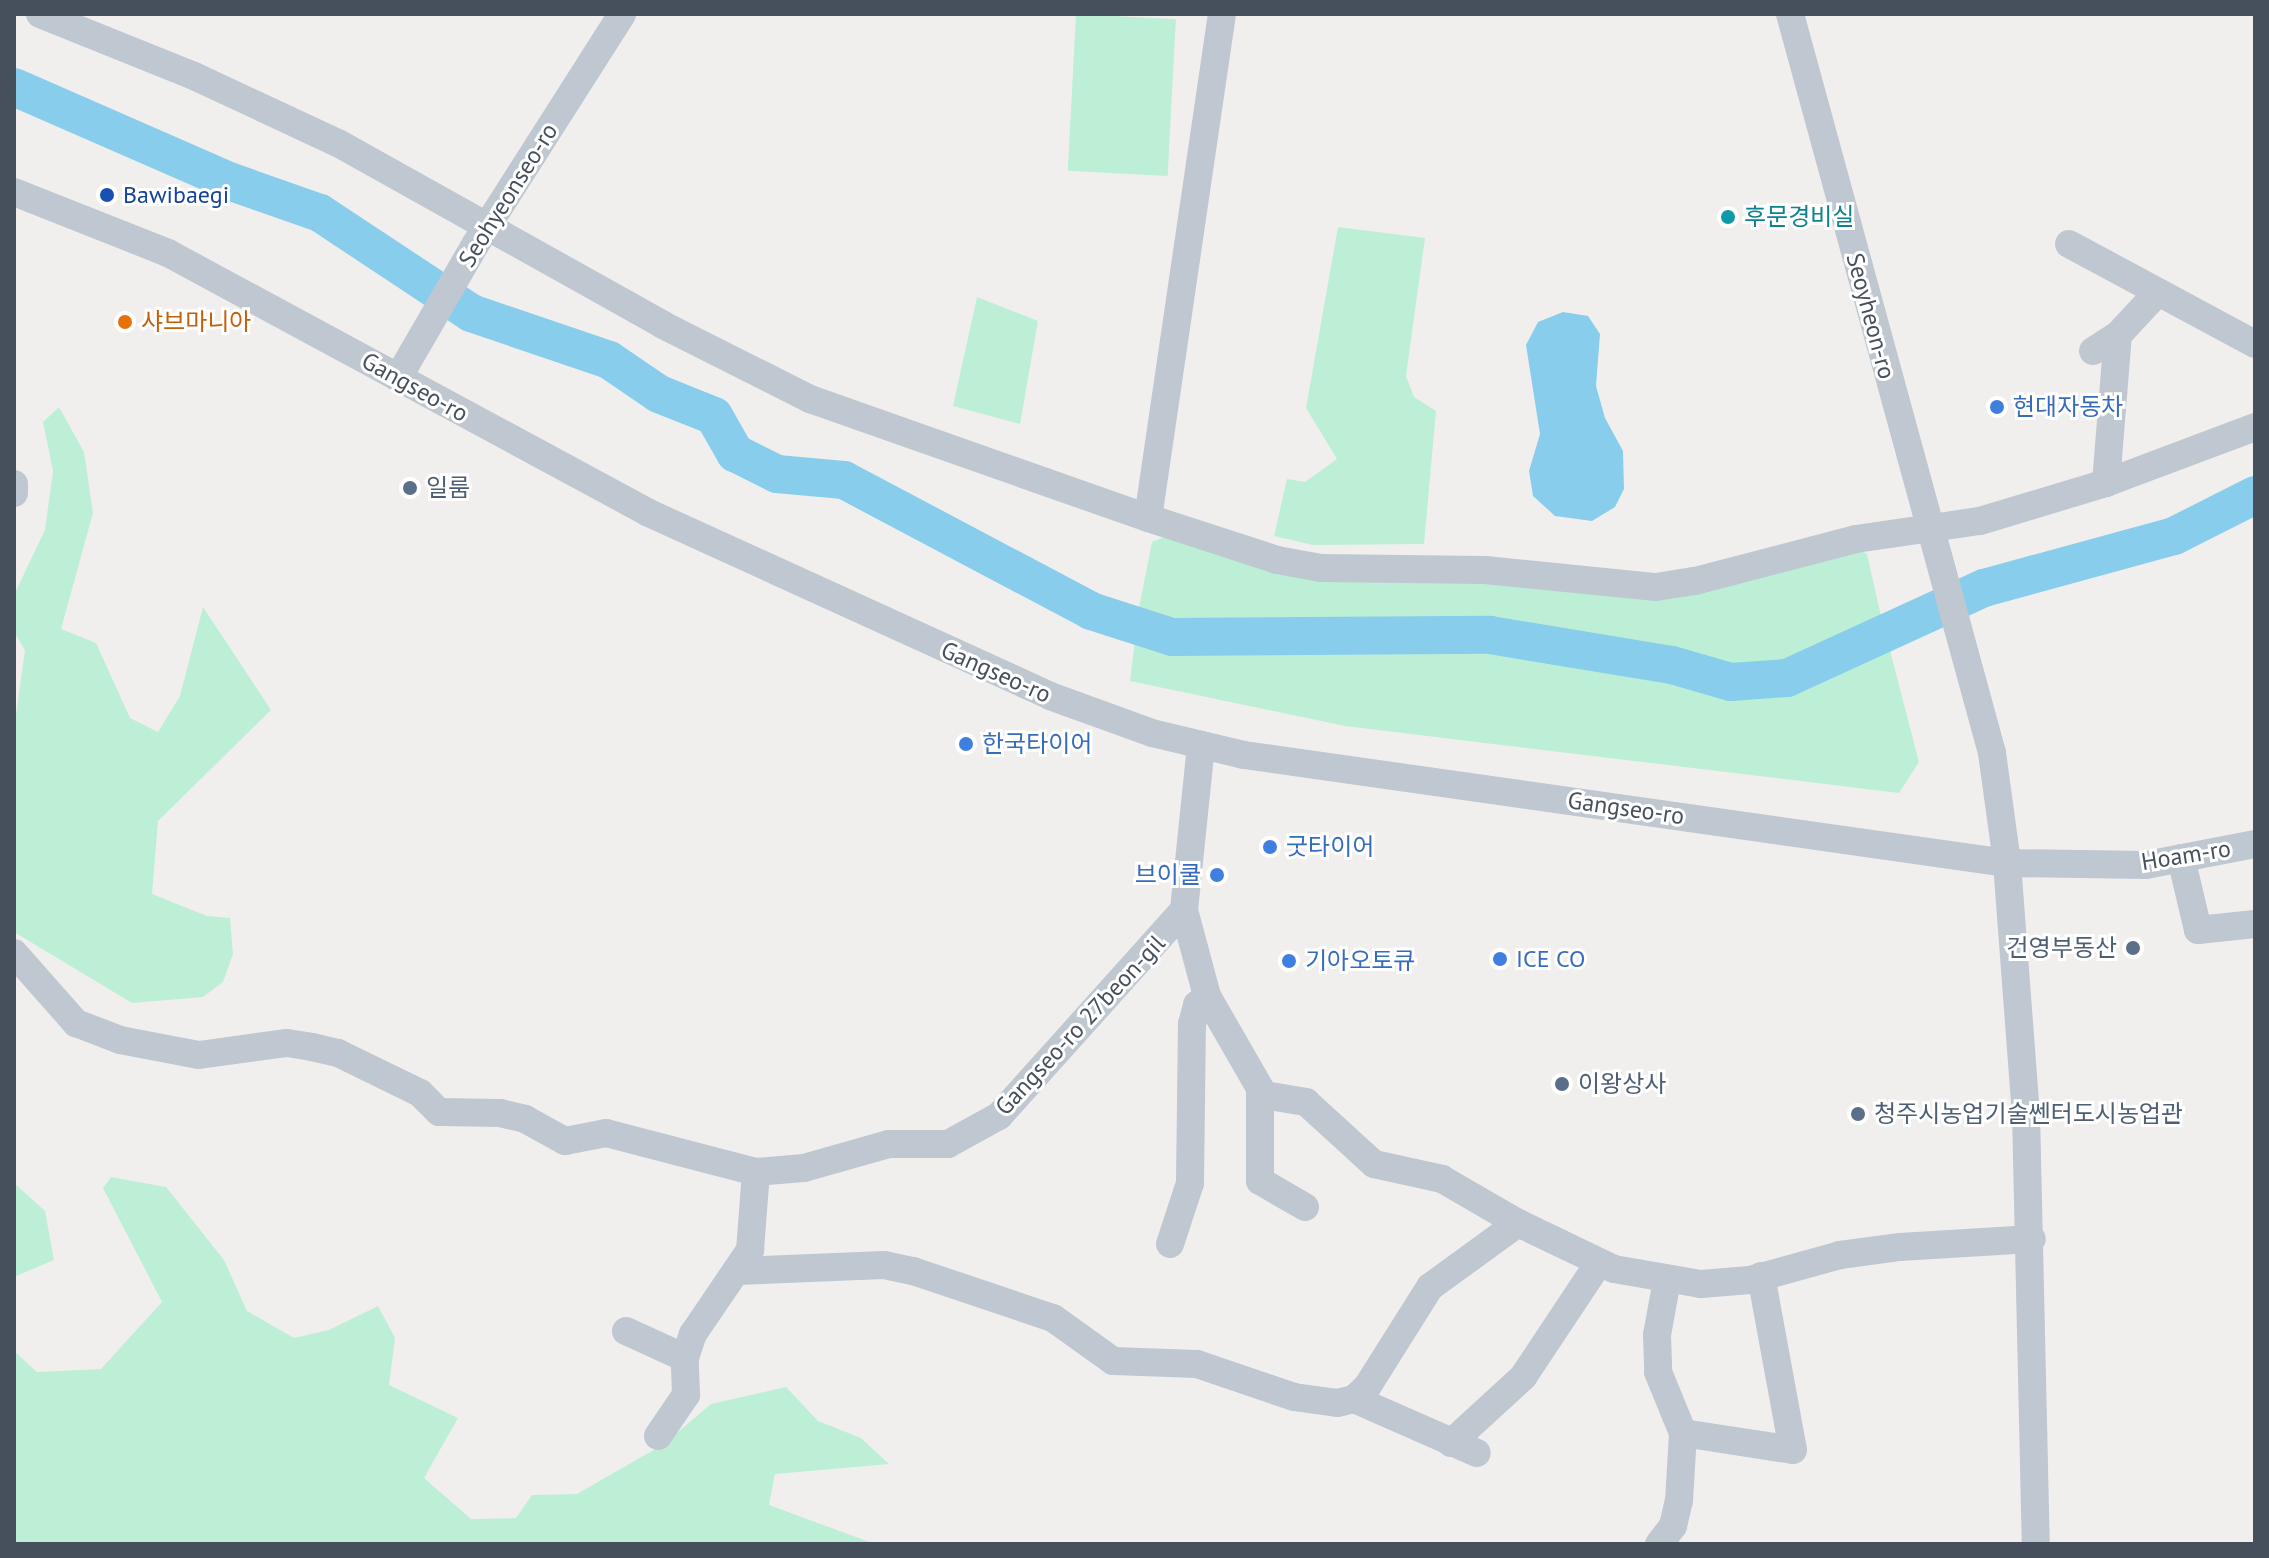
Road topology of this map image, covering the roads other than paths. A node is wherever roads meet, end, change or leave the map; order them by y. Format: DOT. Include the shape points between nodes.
graph roads {
  1 [pos="40,14"];
  2 [pos="622,14"];
  3 [pos="1222,14"];
  4 [pos="1790,14"];
  5 [pos="14,192"];
  6 [pos="480,236"];
  7 [pos="2069,244"];
  8 [pos="2157,293"];
  9 [pos="2118,335"];
  10 [pos="2255,344"];
  11 [pos="2093,351"];
  12 [pos="398,378"];
  13 [pos="2255,427"];
  14 [pos="2106,483"];
  15 [pos="14,484"];
  16 [pos="14,493"];
  17 [pos="1148,518"];
  18 [pos="1928,526"];
  19 [pos="1201,745"];
  20 [pos="2255,844"];
  21 [pos="2181,858"];
  22 [pos="2068,862"];
  23 [pos="2007,863"];
  24 [pos="1184,910"];
  25 [pos="2255,924"];
  26 [pos="14,953"];
  27 [pos="1207,996"];
  28 [pos="1260,1092"];
  29 [pos="756,1172"];
  30 [pos="1305,1207"];
  31 [pos="1518,1223"];
  32 [pos="2032,1239"];
  33 [pos="1170,1244"];
  34 [pos="1598,1264"];
  35 [pos="736,1271"];
  36 [pos="1761,1276"];
  37 [pos="1667,1280"];
  38 [pos="626,1331"];
  39 [pos="685,1358"];
  40 [pos="1354,1399"];
  41 [pos="1683,1433"];
  42 [pos="658,1436"];
  43 [pos="1659,1544"];
  44 [pos="2036,1544"];
  1 -- 6 [label="street" via="265,107"];
  2 -- 6 [label="street, Seohyeonseo-ro"];
  3 -- 17 [label="street"];
  4 -- 18 [label="street, Seoyheon-ro"];
  5 -- 12 [label="street, Gangseo-ro" via="168,253"];
  6 -- 12 [label="street, Seohyeonseo-ro"];
  6 -- 17 [label="street" via="810,399"];
  7 -- 8 [label="street"];
  8 -- 9 [label="street"];
  8 -- 10 [label="street"];
  9 -- 11 [label="street"];
  9 -- 14 [label="street"];
  12 -- 19 [label="street, Gangseo-ro" via="649,513 879,619 1050,696"];
  13 -- 14 [label="street"];
  14 -- 18 [label="street" via="1980,521"];
  15 -- 16 [label="street"];
  17 -- 18 [label="street" via="1277,560 1321,568 1485,570 1656,587"];
  18 -- 23 [label="street, Seoyheon-ro" via="1992,753"];
  19 -- 23 [label="street, Gangseo-ro"];
  19 -- 24 [label="street"];
  20 -- 21 [label="street, Hoam-ro"];
  21 -- 22 [label="street, Hoam-ro" via="2146,865"];
  21 -- 25 [label="street" via="2198,930"];
  22 -- 23 [label="street, Gangseo-ro"];
  23 -- 32 [label="street, Seoyheon-ro"];
  24 -- 27 [label="street"];
  24 -- 29 [label="street, Gangseo-ro 27beon-gil" via="999,1116 978,1130 948,1144 889,1144 804,1168"];
  26 -- 29 [label="street, Gangseo-ro 27beon-gil" via="76,1023 120,1040 199,1055 287,1043 312,1047 338,1053 420,1093 439,1112 500,1113 525,1119 565,1141 606,1133"];
  27 -- 28 [label="street"];
  27 -- 33 [label="street" via="1197,1005 1192,1024 1190,1183"];
  28 -- 30 [label="street" via="1260,1181"];
  28 -- 31 [label="street" via="1306,1102 1374,1164 1442,1179"];
  29 -- 35 [label="street" via="755,1227 750,1250"];
  31 -- 34 [label="street"];
  31 -- 40 [label="street" via="1430,1287"];
  32 -- 36 [label="street" via="1885,1249"];
  32 -- 44 [label="street, Seoyheon-ro"];
  34 -- 37 [label="street"];
  34 -- 40 [label="street" via="1523,1377 1464,1448"];
  35 -- 39 [label="street" via="713,1299"];
  35 -- 40 [label="street" via="884,1265 1053,1318 1113,1361 1197,1364 1294,1397 1337,1403"];
  36 -- 37 [label="street" via="1701,1284"];
  36 -- 41 [label="street" via="1793,1450"];
  37 -- 41 [label="street" via="1657,1335 1658,1372"];
  38 -- 39 [label="street"];
  39 -- 42 [label="street" via="686,1395"];
  41 -- 43 [label="street" via="1679,1501 1673,1526"];
}
